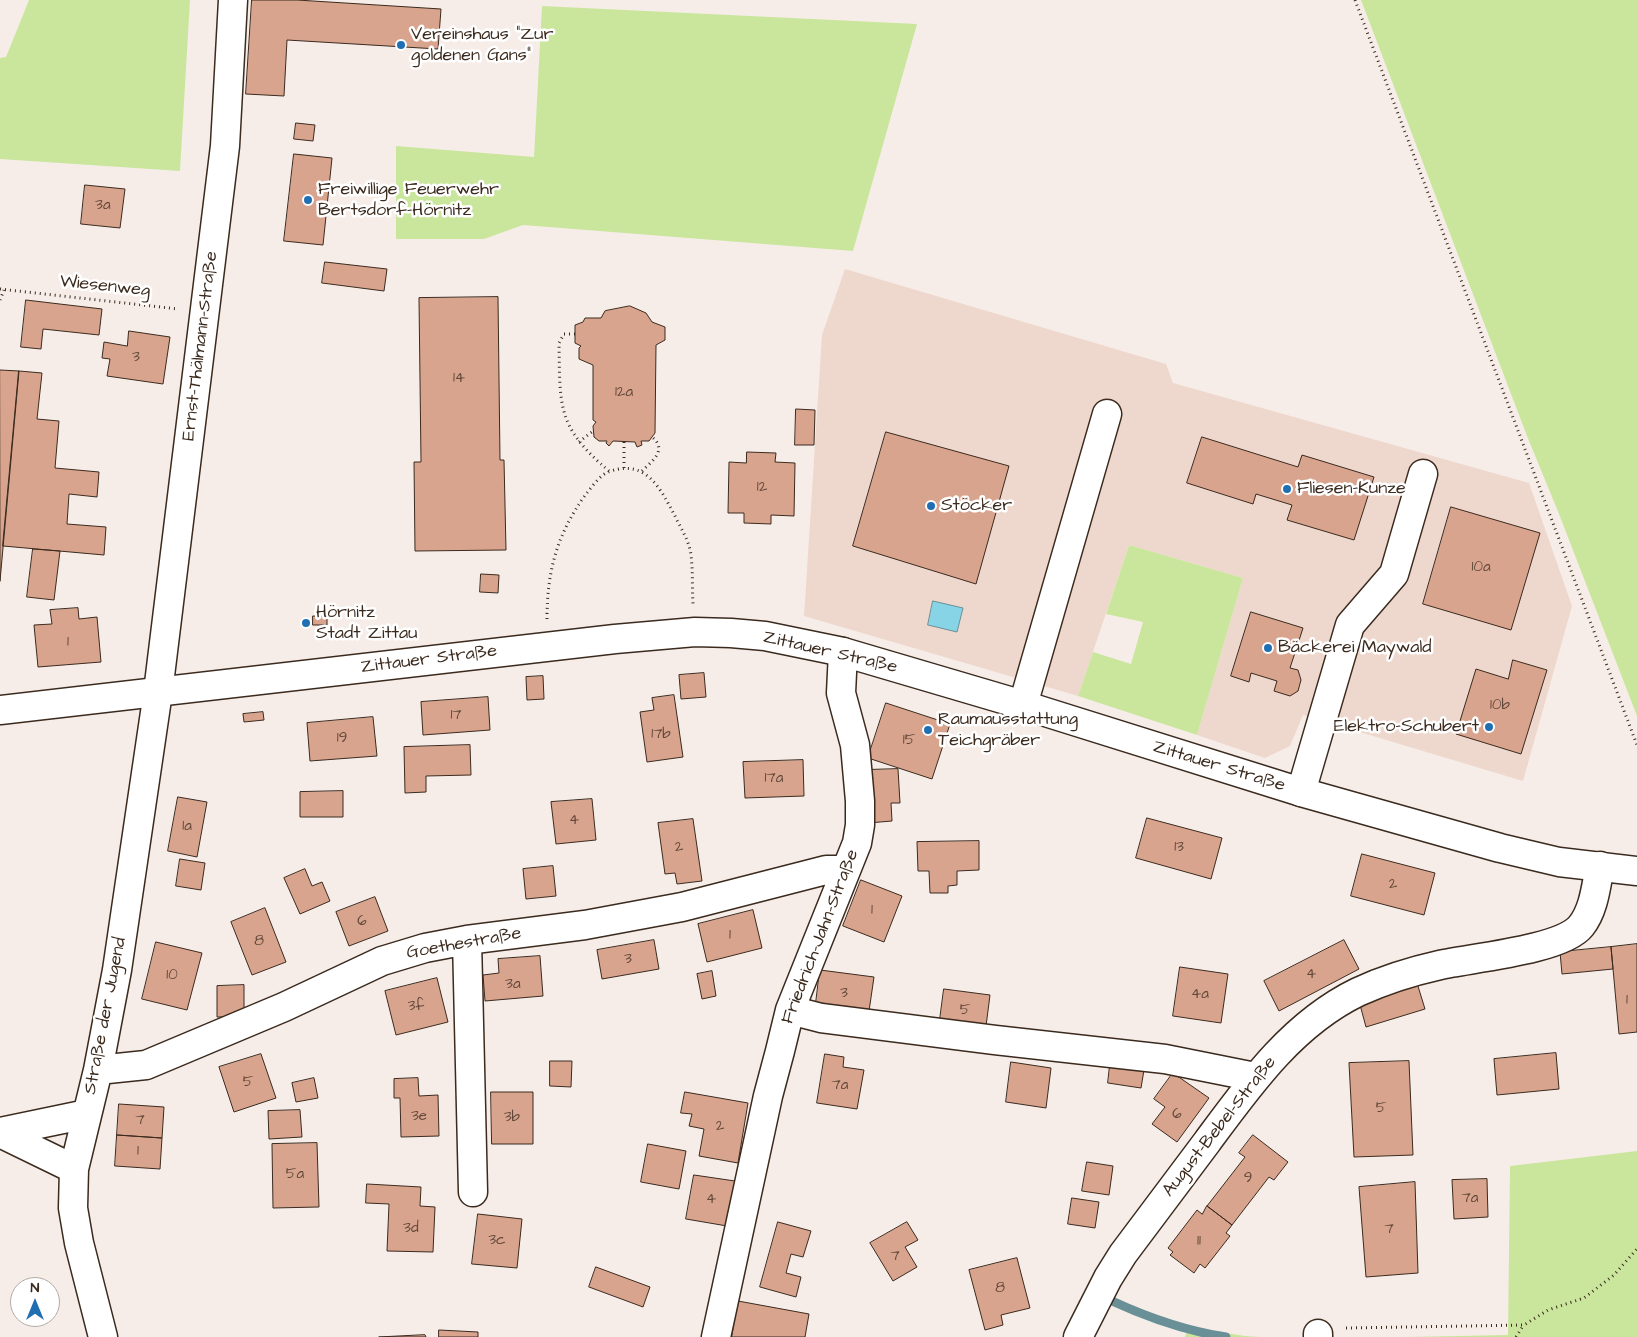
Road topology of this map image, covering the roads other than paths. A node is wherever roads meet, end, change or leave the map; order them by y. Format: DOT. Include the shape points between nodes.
graph roads {
  1 [pos="233,0"];
  2 [pos="1107,414"];
  3 [pos="1423,474"];
  4 [pos="843,652"];
  5 [pos="158,692"];
  6 [pos="1023,705"];
  7 [pos="0,710"];
  8 [pos="1301,792"];
  9 [pos="1600,866"];
  10 [pos="845,870"];
  11 [pos="1637,872"];
  12 [pos="467,940"];
  13 [pos="790,1010"];
  14 [pos="98,1070"];
  15 [pos="1255,1077"];
  16 [pos="87,1114"];
  17 [pos="0,1132"];
  18 [pos="74,1170"];
  19 [pos="473,1192"];
  20 [pos="103,1337"];
  21 [pos="716,1337"];
  22 [pos="1078,1337"];
  1 -- 5 [label="street, Ernst-Thälmann-Straße" via="225,146"];
  2 -- 6 [label="street"];
  3 -- 8 [label="street" via="1394,574 1350,625"];
  4 -- 5 [label="street, Zittauer Straße" via="765,636 695,632 547,646"];
  4 -- 6 [label="street, Zittauer Straße"];
  4 -- 10 [label="street, Friedrich-Jahn-Straße" via="842,693 855,745 860,801 857,843"];
  5 -- 7 [label="street, Zittauer Straße"];
  5 -- 14 [label="street, Straße der Jugend" via="117,970"];
  6 -- 8 [label="street, Zittauer Straße"];
  8 -- 9 [label="street, Zittauer Straße" via="1500,848 1559,862"];
  9 -- 11 [label="street, Zittauer Straße"];
  9 -- 15 [label="street, August-Bebel-Straße" via="1590,913 1580,928 1560,939 1529,949 1440,965 1392,978 1358,992 1324,1012 1288,1042"];
  10 -- 12 [label="street, Goethestraße" via="826,870 682,907 585,925"];
  10 -- 13 [label="street, Friedrich-Jahn-Straße"];
  12 -- 14 [label="street, Goethestraße" via="382,961 284,1007 146,1065"];
  12 -- 19 [label="street"];
  13 -- 15 [label="street" via="821,1018 1165,1059"];
  13 -- 21 [label="street, Friedrich-Jahn-Straße"];
  14 -- 16 [label="street, Straße der Jugend"];
  15 -- 22 [label="street, August-Bebel-Straße" via="1123,1254"];
  16 -- 17 [label="street"];
  16 -- 18 [label="street, Straße der Jugend"];
  17 -- 18 [label="street"];
  18 -- 20 [label="street, Straße der Jugend" via="73,1208 79,1243"];
}
